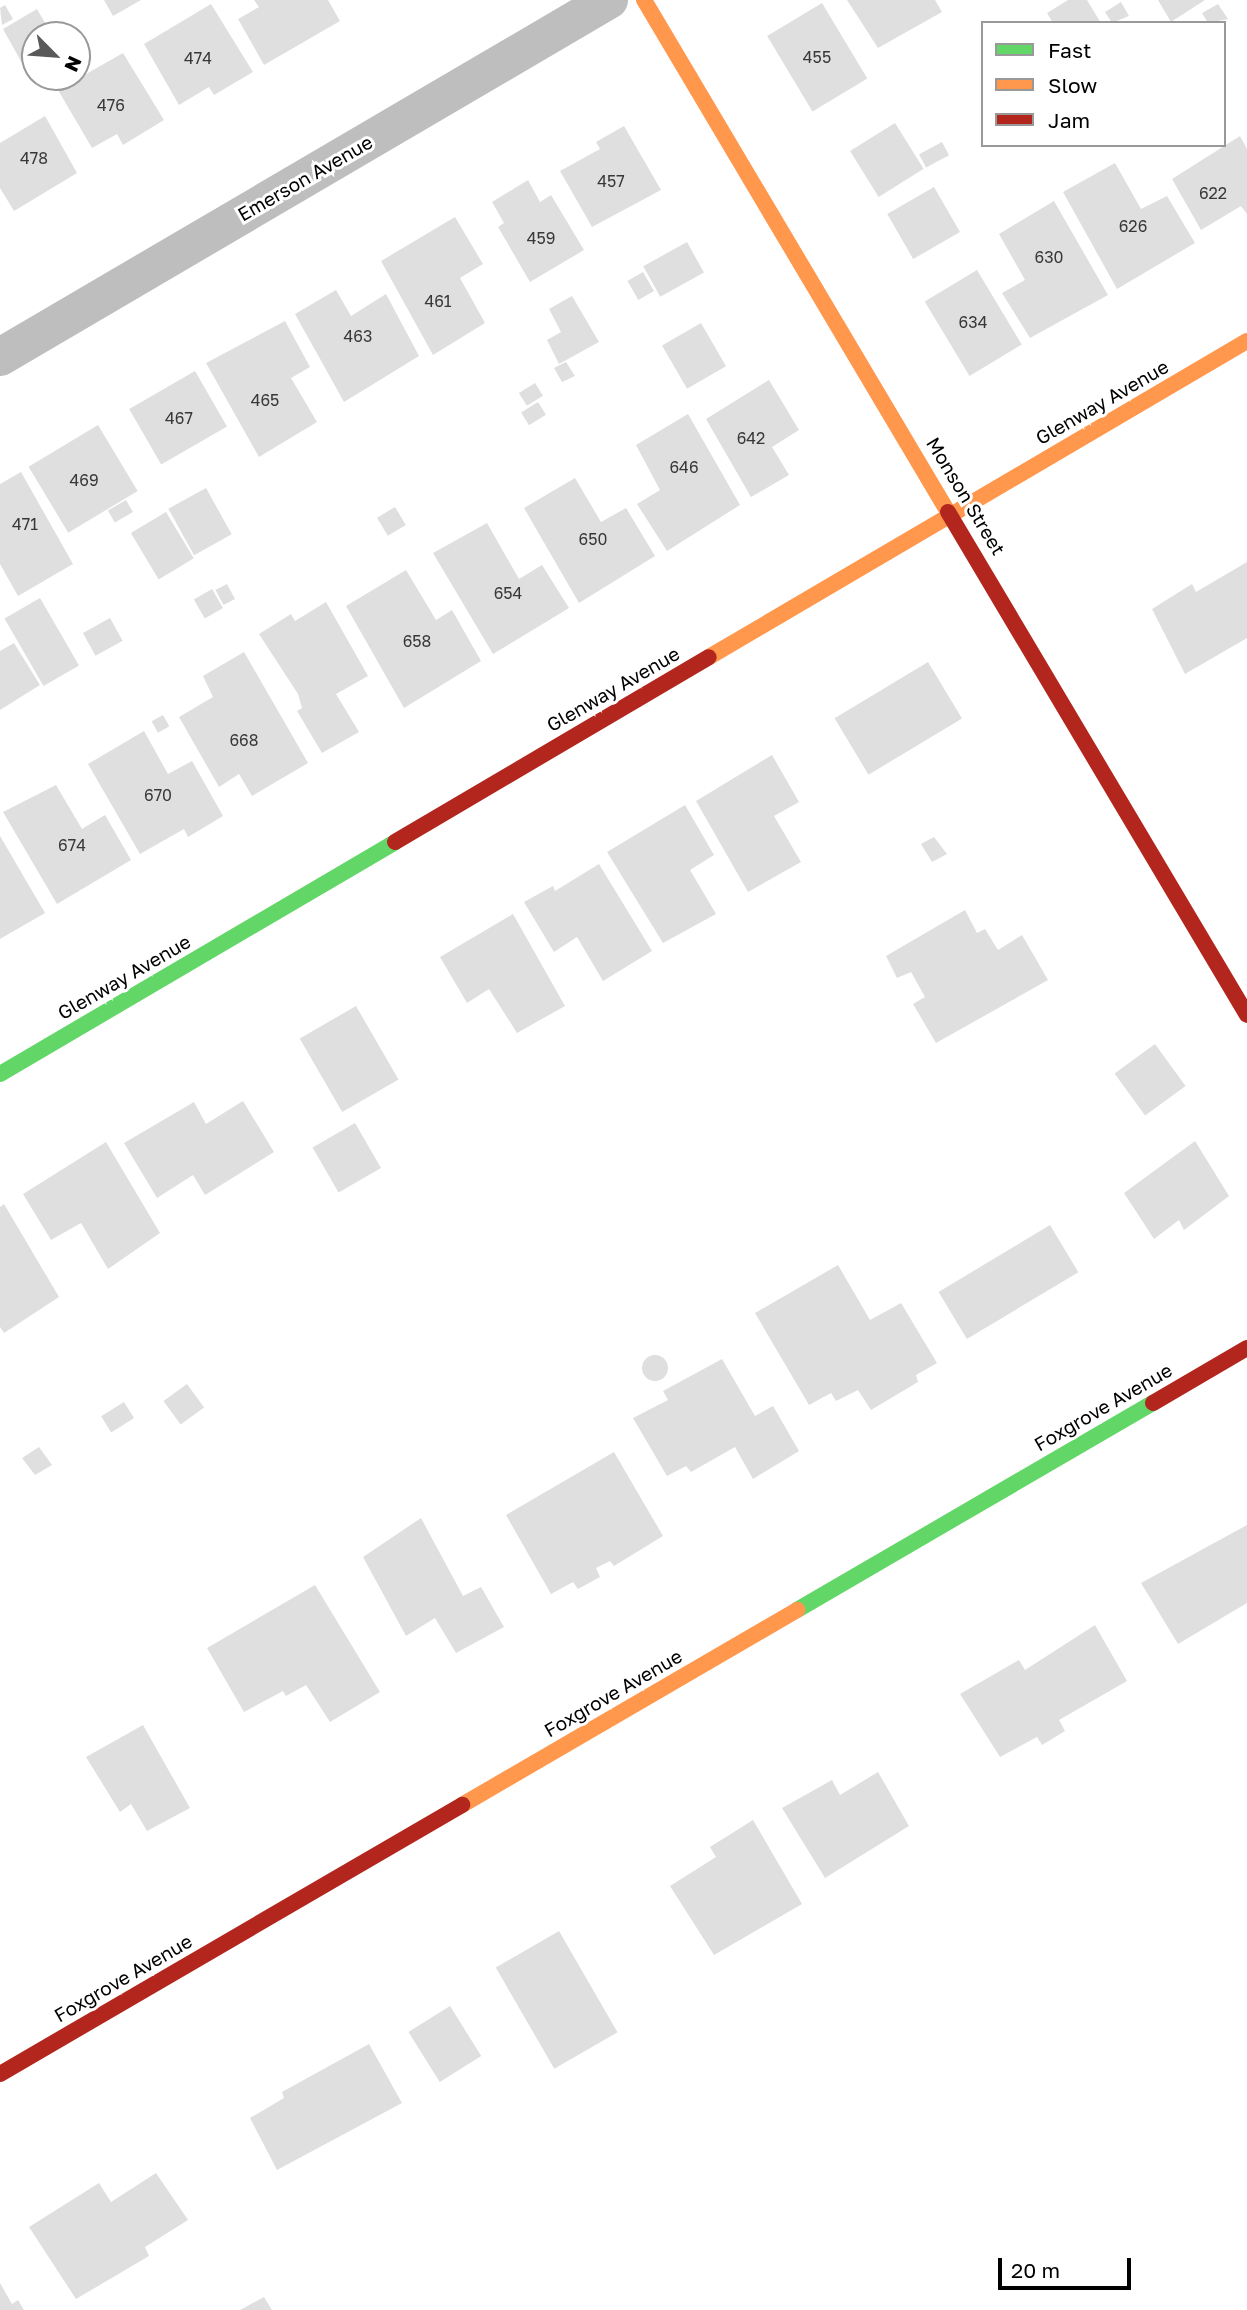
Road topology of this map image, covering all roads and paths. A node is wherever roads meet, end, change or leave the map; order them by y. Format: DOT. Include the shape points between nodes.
graph roads {
  1 [pos="609,0"];
  2 [pos="644,0"];
  3 [pos="1247,341"];
  4 [pos="0,356"];
  5 [pos="953,514"];
  6 [pos="1247,1015"];
  7 [pos="0,1074"];
  8 [pos="1247,1348"];
  9 [pos="0,2074"];
  1 -- 4 [label="street, Emerson Avenue"];
  2 -- 5 [label="street, Monson Street"];
  3 -- 5 [label="street, Glenway Avenue"];
  5 -- 6 [label="street, Monson Street"];
  5 -- 7 [label="street, Glenway Avenue"];
  8 -- 9 [label="street, Foxgrove Avenue"];
}
